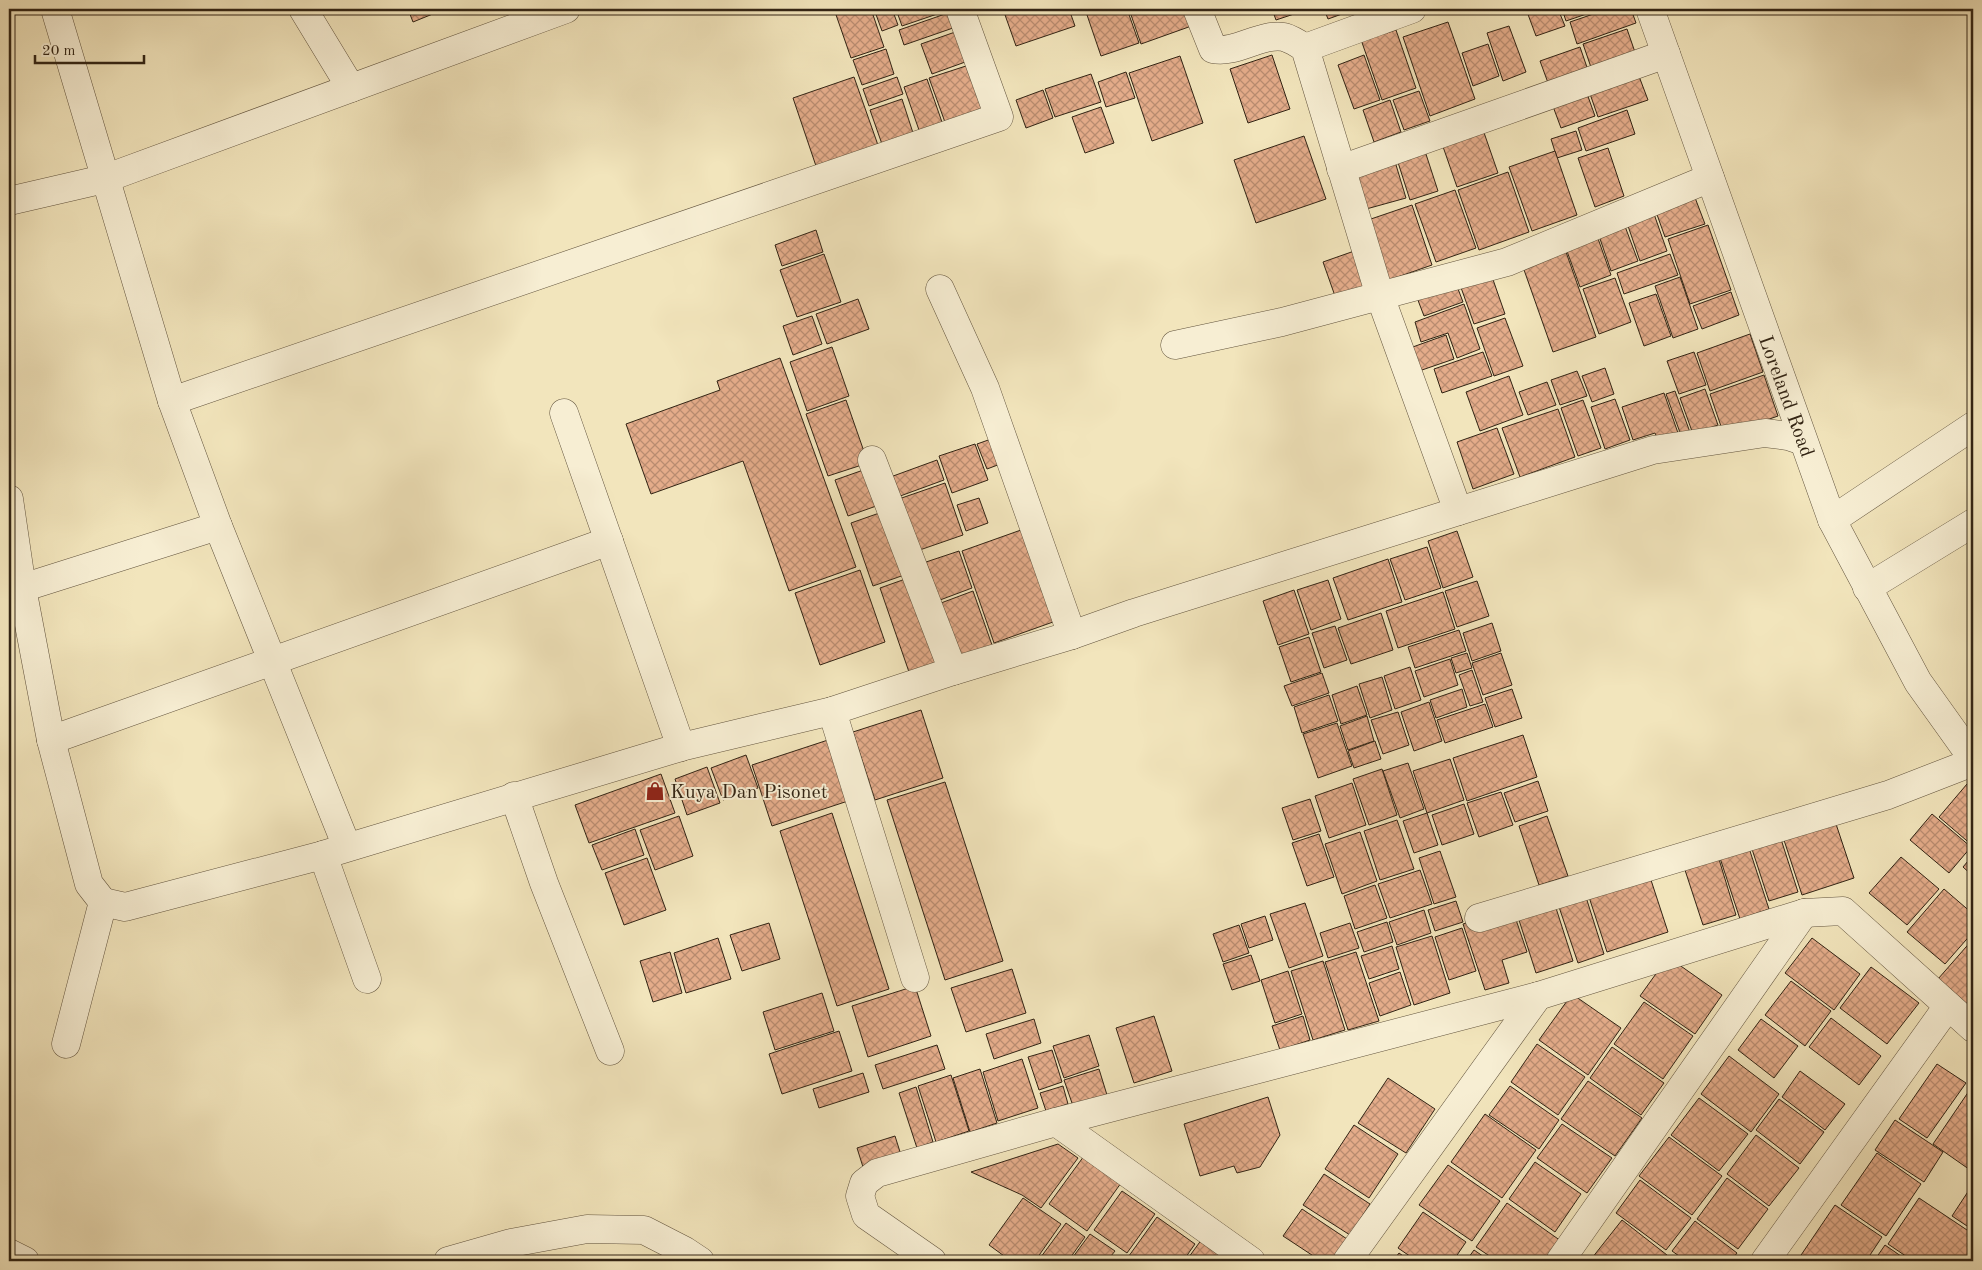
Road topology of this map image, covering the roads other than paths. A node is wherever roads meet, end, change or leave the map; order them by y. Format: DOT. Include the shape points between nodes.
graph roads {
  1 [pos="54,9"];
  2 [pos="303,9"];
  3 [pos="566,9"];
  4 [pos="960,9"];
  5 [pos="1197,9"];
  6 [pos="1412,9"];
  7 [pos="1650,9"];
  8 [pos="1305,48"];
  9 [pos="1666,54"];
  10 [pos="351,88"];
  11 [pos="1341,169"];
  12 [pos="1710,178"];
  13 [pos="104,179"];
  14 [pos="9,201"];
  15 [pos="940,290"];
  16 [pos="1380,296"];
  17 [pos="1174,345"];
  18 [pos="172,401"];
  19 [pos="564,413"];
  20 [pos="1973,426"];
  21 [pos="1803,441"];
  22 [pos="872,460"];
  23 [pos="1458,511"];
  24 [pos="10,513"];
  25 [pos="1832,520"];
  26 [pos="1973,523"];
  27 [pos="218,526"];
  28 [pos="609,541"];
  29 [pos="22,588"];
  30 [pos="1867,588"];
  31 [pos="1072,635"];
  32 [pos="273,660"];
  33 [pos="953,670"];
  34 [pos="832,711"];
  35 [pos="51,740"];
  36 [pos="680,747"];
  37 [pos="1973,760"];
  38 [pos="514,796"];
  39 [pos="335,851"];
  40 [pos="103,902"];
  41 [pos="1804,912"];
  42 [pos="1479,918"];
  43 [pos="915,978"];
  44 [pos="367,979"];
  45 [pos="1538,996"];
  46 [pos="1948,1006"];
  47 [pos="1973,1028"];
  48 [pos="66,1044"];
  49 [pos="610,1050"];
  50 [pos="1056,1122"];
  51 [pos="9,1253"];
  52 [pos="24,1261"];
  53 [pos="448,1261"];
  54 [pos="700,1261"];
  55 [pos="932,1261"];
  56 [pos="1251,1261"];
  57 [pos="1347,1261"];
  58 [pos="1560,1261"];
  59 [pos="1765,1261"];
  1 -- 13 [label="street"];
  2 -- 10 [label="street"];
  3 -- 10 [label="street"];
  4 -- 18 [label="street" via="999,117"];
  5 -- 8 [label="street" via="1213,49 1223,50 1283,37"];
  6 -- 8 [label="street"];
  7 -- 9 [label="street, Loreland Road"];
  8 -- 11 [label="street"];
  9 -- 11 [label="street"];
  9 -- 12 [label="street, Loreland Road"];
  10 -- 13 [label="street"];
  11 -- 16 [label="street"];
  12 -- 16 [label="street" via="1507,262"];
  12 -- 21 [label="street, Loreland Road"];
  13 -- 14 [label="street"];
  13 -- 18 [label="street"];
  15 -- 31 [label="street" via="985,388"];
  16 -- 17 [label="street" via="1282,322"];
  16 -- 23 [label="street"];
  18 -- 27 [label="street"];
  19 -- 28 [label="street"];
  20 -- 25 [label="street"];
  21 -- 23 [label="street" via="1765,432 1653,450"];
  21 -- 25 [label="street, Loreland Road"];
  22 -- 33 [label="street"];
  23 -- 31 [label="street"];
  24 -- 29 [label="street"];
  25 -- 30 [label="street, Loreland Road"];
  26 -- 30 [label="street"];
  27 -- 29 [label="street"];
  27 -- 32 [label="street"];
  28 -- 32 [label="street"];
  28 -- 36 [label="street"];
  29 -- 35 [label="street"];
  30 -- 37 [label="street, Loreland Road" via="1918,682"];
  31 -- 33 [label="street"];
  32 -- 35 [label="street"];
  32 -- 39 [label="street"];
  33 -- 34 [label="street"];
  34 -- 36 [label="street"];
  34 -- 43 [label="street"];
  35 -- 40 [label="street" via="89,884"];
  36 -- 38 [label="street"];
  37 -- 42 [label="street" via="1888,795"];
  38 -- 39 [label="street"];
  38 -- 49 [label="street" via="544,883"];
  39 -- 40 [label="street" via="124,907"];
  39 -- 44 [label="street"];
  40 -- 48 [label="street"];
  41 -- 45 [label="street"];
  41 -- 46 [label="street" via="1843,911"];
  41 -- 58 [label="street"];
  45 -- 50 [label="street"];
  45 -- 57 [label="street"];
  46 -- 47 [label="street"];
  46 -- 59 [label="street"];
  50 -- 55 [label="street" via="876,1173 864,1183 860,1196 866,1215"];
  50 -- 56 [label="street"];
  51 -- 52 [label="street"];
  53 -- 54 [label="street" via="511,1243 587,1229 644,1230"];
}
